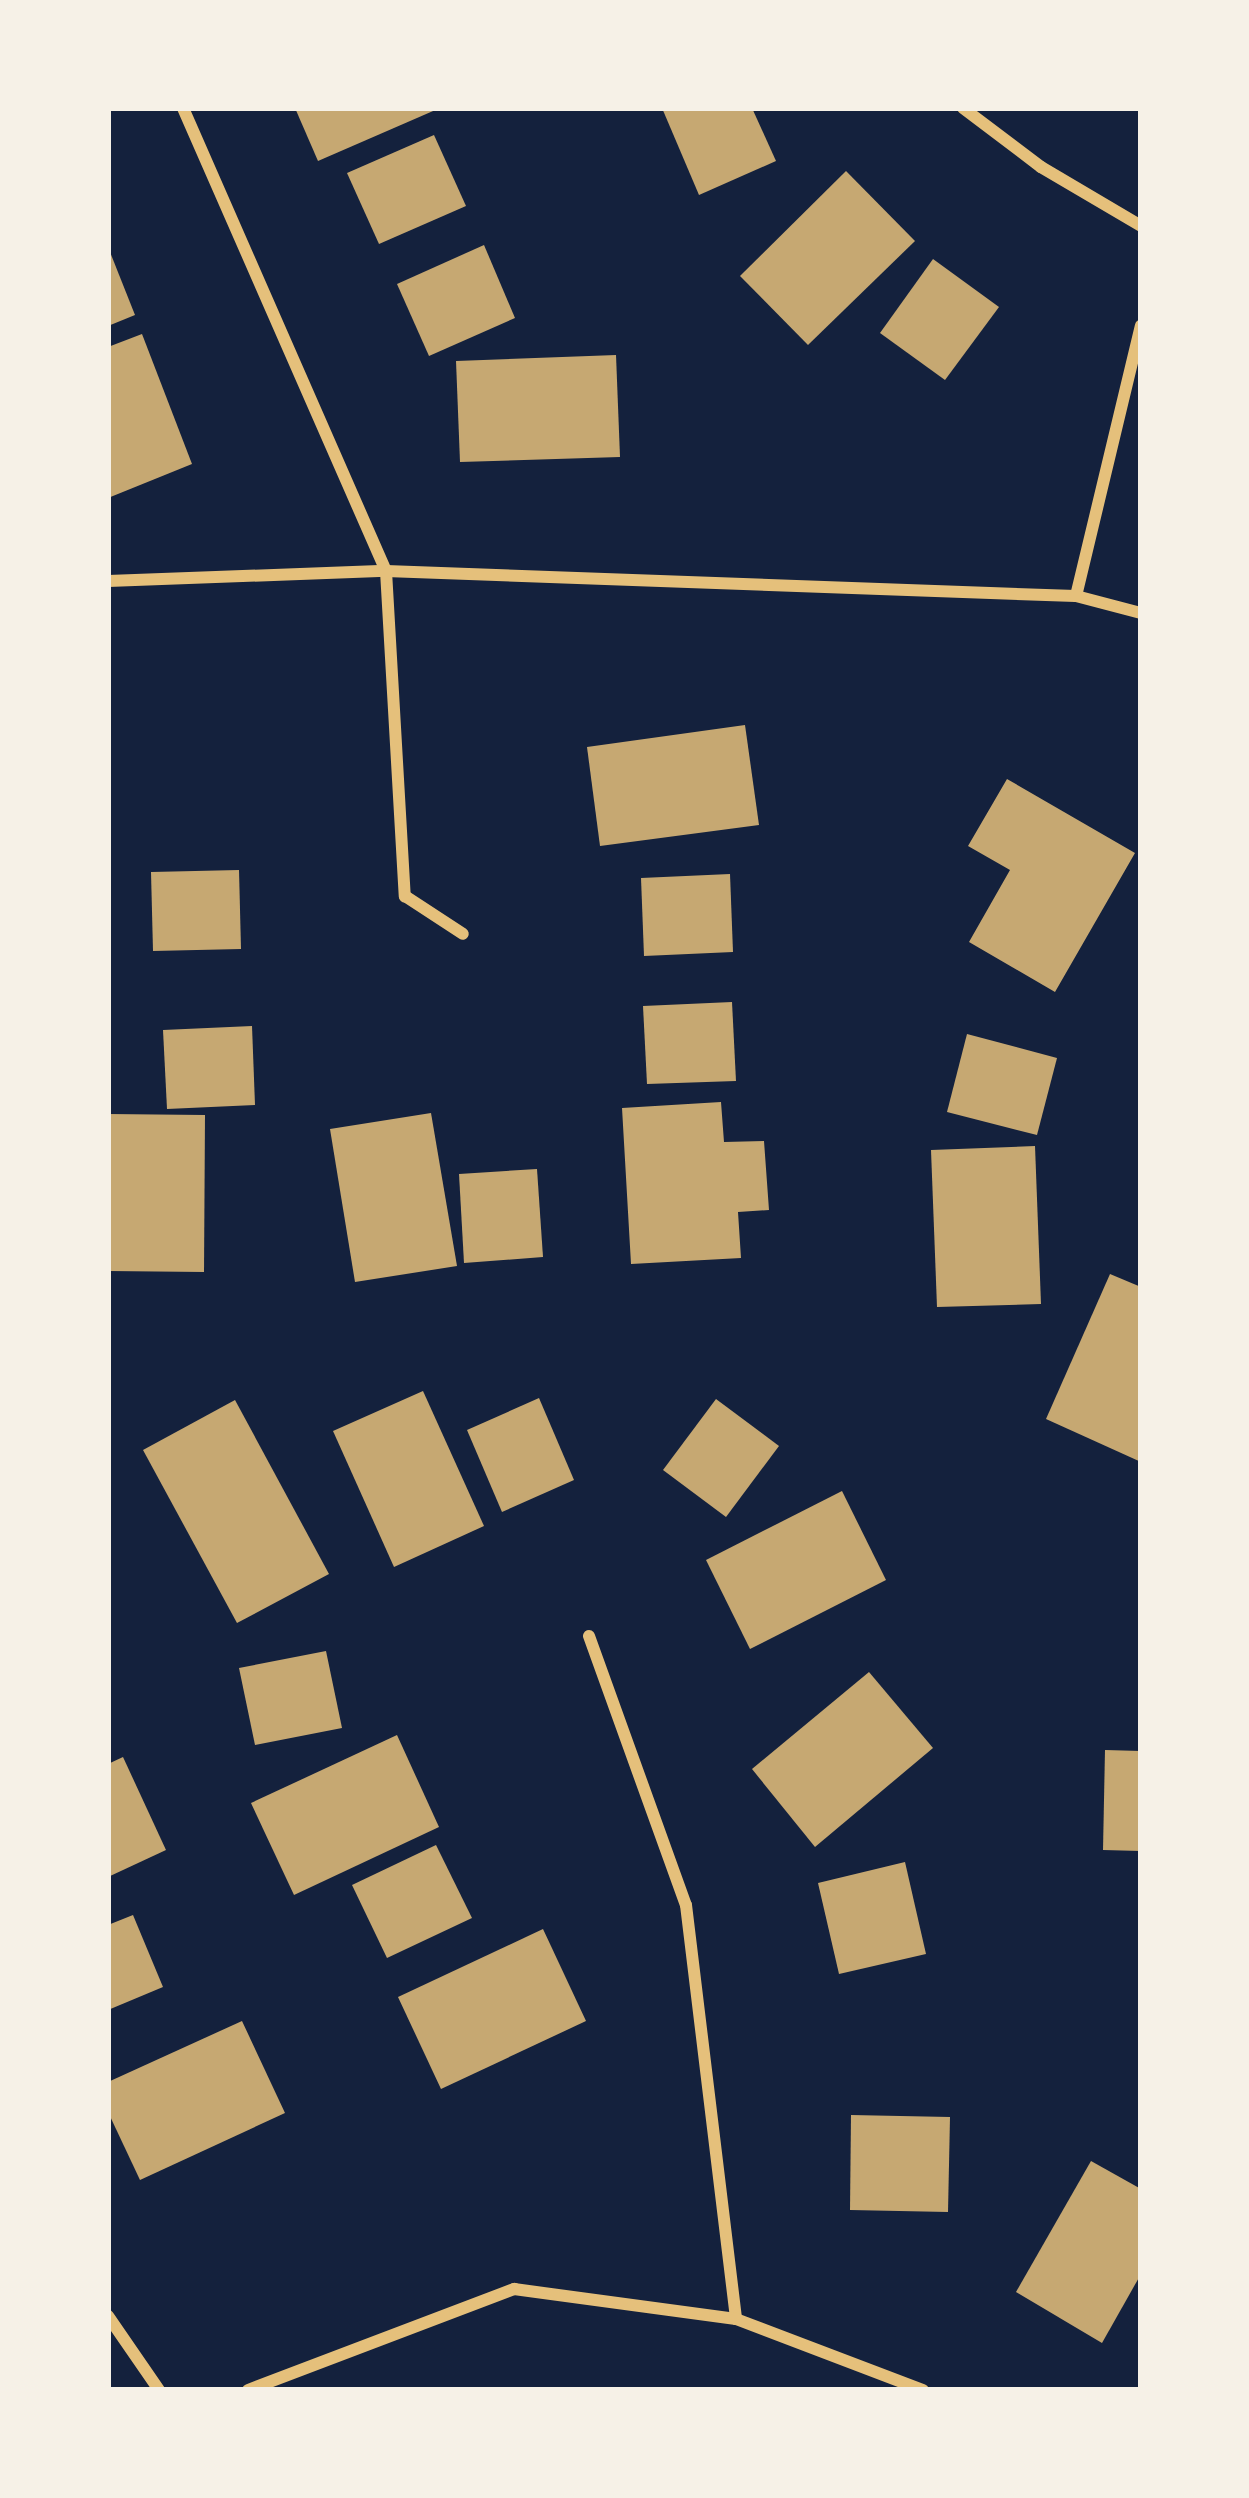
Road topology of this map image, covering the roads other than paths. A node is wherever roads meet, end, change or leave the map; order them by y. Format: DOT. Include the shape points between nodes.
graph roads {
  1 [pos="183,108"];
  2 [pos="963,108"];
  3 [pos="1141,226"];
  4 [pos="1141,326"];
  5 [pos="386,571"];
  6 [pos="108,581"];
  7 [pos="1076,596"];
  8 [pos="1141,613"];
  9 [pos="463,934"];
  10 [pos="589,1636"];
  11 [pos="108,2315"];
  12 [pos="736,2319"];
  13 [pos="159,2390"];
  14 [pos="248,2390"];
  15 [pos="923,2390"];
  1 -- 5 [label="street"];
  2 -- 3 [label="street" via="1041,167"];
  4 -- 7 [label="street"];
  5 -- 6 [label="street"];
  5 -- 7 [label="street"];
  5 -- 9 [label="street" via="405,896"];
  7 -- 8 [label="street"];
  10 -- 12 [label="street" via="686,1905"];
  11 -- 13 [label="street"];
  12 -- 14 [label="street" via="514,2289"];
  12 -- 15 [label="street"];
}
